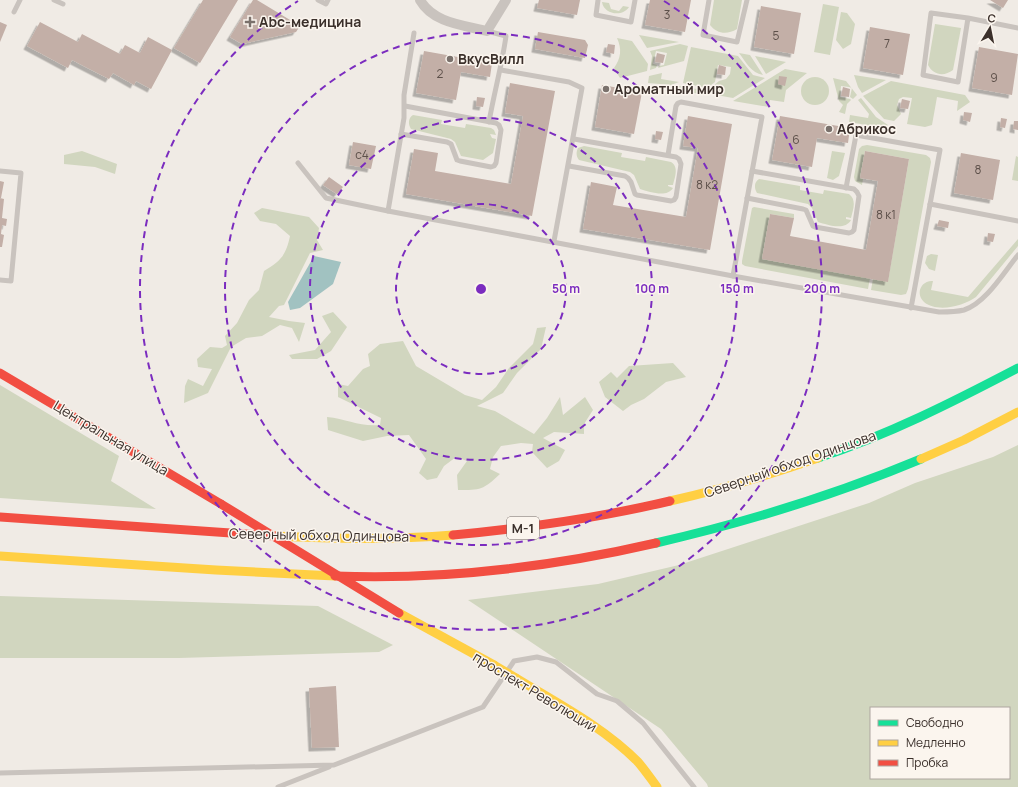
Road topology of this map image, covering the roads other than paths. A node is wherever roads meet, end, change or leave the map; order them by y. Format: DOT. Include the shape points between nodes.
graph roads {
  1 [pos="20,0"];
  2 [pos="54,0"];
  3 [pos="318,0"];
  4 [pos="328,0"];
  5 [pos="420,0"];
  6 [pos="506,0"];
  7 [pos="598,0"];
  8 [pos="635,0"];
  9 [pos="709,0"];
  10 [pos="747,0"];
  11 [pos="63,4"];
  12 [pos="14,12"];
  13 [pos="968,18"];
  14 [pos="1018,28"];
  15 [pos="487,31"];
  16 [pos="414,33"];
  17 [pos="501,70"];
  18 [pos="405,106"];
  19 [pos="489,122"];
  20 [pos="401,134"];
  21 [pos="574,139"];
  22 [pos="668,155"];
  23 [pos="298,163"];
  24 [pos="569,166"];
  25 [pos="0,171"];
  26 [pos="752,171"];
  27 [pos="846,188"];
  28 [pos="747,198"];
  29 [pos="930,204"];
  30 [pos="388,211"];
  31 [pos="1018,221"];
  32 [pos="554,241"];
  33 [pos="1018,255"];
  34 [pos="733,276"];
  35 [pos="0,280"];
  36 [pos="911,308"];
  37 [pos="1018,368"];
  38 [pos="0,373"];
  39 [pos="1018,412"];
  40 [pos="0,517"];
  41 [pos="0,556"];
  42 [pos="400,613"];
  43 [pos="334,765"];
  44 [pos="0,774"];
  45 [pos="278,787"];
  46 [pos="657,787"];
  47 [pos="694,787"];
  1 -- 12 [label="lane"];
  2 -- 11 [label="lane"];
  3 -- 4 [label="lane" via="326,4"];
  5 -- 15 [label="street" via="428,11 442,20"];
  6 -- 15 [label="street"];
  7 -- 8 [label="lane" via="596,15 631,22"];
  9 -- 10 [label="lane" via="702,35 737,42"];
  13 -- 13 [label="lane" via="931,13 923,75 958,82"];
  13 -- 14 [label="lane"];
  15 -- 17 [label="lane" via="506,36"];
  16 -- 18 [label="lane" via="404,95"];
  17 -- 19 [label="lane"];
  17 -- 21 [label="lane" via="569,82 582,88"];
  18 -- 19 [label="lane"];
  18 -- 20 [label="lane"];
  19 -- 20 [label="lane" via="496,123 501,130 496,163 491,167 457,160 453,148 447,142"];
  20 -- 30 [label="lane"];
  21 -- 22 [label="lane"];
  21 -- 24 [label="lane"];
  22 -- 24 [label="lane" via="676,157 681,164 676,197 671,201 635,194 631,182 625,176"];
  22 -- 26 [label="lane" via="678,103 762,117"];
  23 -- 30 [label="lane" via="326,198"];
  24 -- 32 [label="lane"];
  25 -- 35 [label="lane" via="21,173 11,281"];
  26 -- 27 [label="lane"];
  26 -- 28 [label="lane"];
  27 -- 28 [label="lane" via="854,189 859,196 854,230 849,233 813,226 809,214 803,208"];
  27 -- 29 [label="lane" via="856,135 940,150"];
  28 -- 34 [label="lane"];
  29 -- 31 [label="lane"];
  29 -- 36 [label="lane"];
  30 -- 32 [label="lane"];
  32 -- 34 [label="lane"];
  33 -- 36 [label="lane" via="981,300 965,310 939,312"];
  34 -- 36 [label="lane"];
  37 -- 40 [label="main road, Северный обход Одинцова / М-1" via="949,404 823,456 702,494 586,519 468,534 336,538 253,535"];
  38 -- 42 [label="main road, Центральная улица, bridge"];
  39 -- 41 [label="main road" via="906,465 836,492 712,531 593,556 472,572 404,576 335,576 251,573"];
  42 -- 46 [label="main road, проспект Революции, bridge" via="494,665 585,721 635,759"];
  43 -- 44 [label="lane"];
  43 -- 45 [label="lane"];
  43 -- 47 [label="lane" via="483,707 514,661 537,657 556,662 597,694 617,701 643,723"];
}
